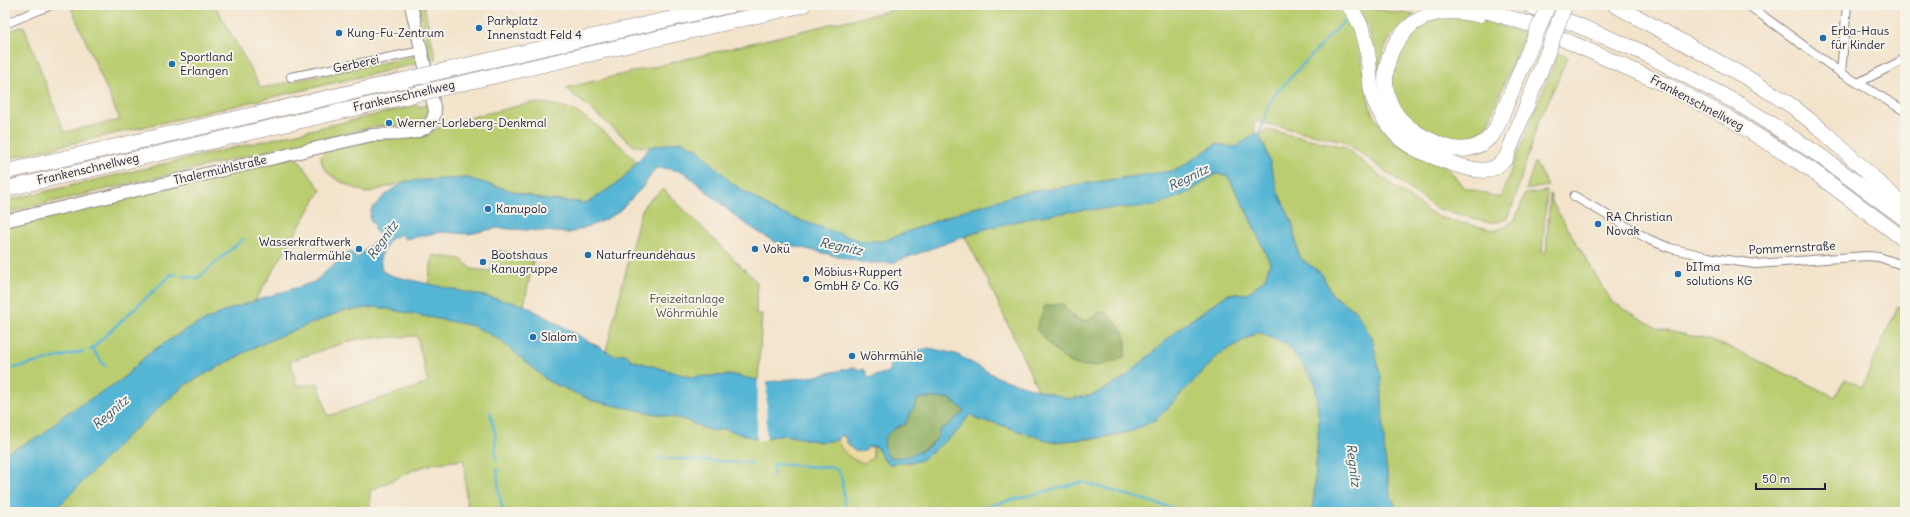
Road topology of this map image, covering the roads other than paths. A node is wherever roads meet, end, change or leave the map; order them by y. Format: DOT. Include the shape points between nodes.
graph roads {
  1 [pos="51,5"];
  2 [pos="411,5"];
  3 [pos="690,5"];
  4 [pos="731,5"];
  5 [pos="803,5"];
  6 [pos="1348,5"];
  7 [pos="1468,5"];
  8 [pos="1529,5"];
  9 [pos="1542,5"];
  10 [pos="1548,5"];
  11 [pos="1565,5"];
  12 [pos="1615,5"];
  13 [pos="1748,5"];
  14 [pos="1847,5"];
  15 [pos="5,24"];
  16 [pos="1535,24"];
  17 [pos="638,27"];
  18 [pos="422,51"];
  19 [pos="1905,59"];
  20 [pos="1841,73"];
  21 [pos="291,77"];
  22 [pos="1858,83"];
  23 [pos="1905,111"];
  24 [pos="5,172"];
  25 [pos="5,189"];
  26 [pos="1574,196"];
  27 [pos="1905,207"];
  28 [pos="1905,219"];
  29 [pos="5,221"];
  30 [pos="1905,240"];
  31 [pos="1905,266"];
  1 -- 15 [label="street"];
  2 -- 18 [label="main road"];
  3 -- 17 [label="highway" via="675,9"];
  4 -- 17 [label="highway, Frankenschnellweg"];
  5 -- 25 [label="highway, Frankenschnellweg"];
  6 -- 11 [label="highway, bridge" via="1363,29 1368,49 1373,98 1381,115 1394,132 1407,144 1419,150 1471,169 1486,170 1501,164 1506,158"];
  7 -- 16 [label="highway, Frankenschnellweg"];
  8 -- 28 [label="highway, Frankenschnellweg" via="1642,52 1741,105 1819,155"];
  9 -- 16 [label="highway, bridge"];
  10 -- 16 [label="highway, bridge"];
  12 -- 27 [label="highway" via="1751,80 1792,106 1823,131"];
  13 -- 20 [label="street"];
  14 -- 20 [label="street"];
  16 -- 16 [label="highway, bridge" via="1528,53 1493,135 1485,142 1464,150 1449,148 1422,137 1399,118 1387,92 1386,67 1395,42 1413,24 1436,13 1456,11"];
  16 -- 30 [label="highway, Frankenschnellweg" via="1666,84 1732,120 1810,169"];
  17 -- 24 [label="highway, Frankenschnellweg"];
  18 -- 21 [label="street, Gerberei"];
  18 -- 29 [label="main road, Thalermühlstraße" via="434,111 433,120 424,129 372,135"];
  19 -- 22 [label="street"];
  20 -- 22 [label="street"];
  22 -- 23 [label="street"];
  26 -- 31 [label="street, Pommernstraße" via="1650,240 1670,248 1713,258 1756,264 1867,256"];
}
